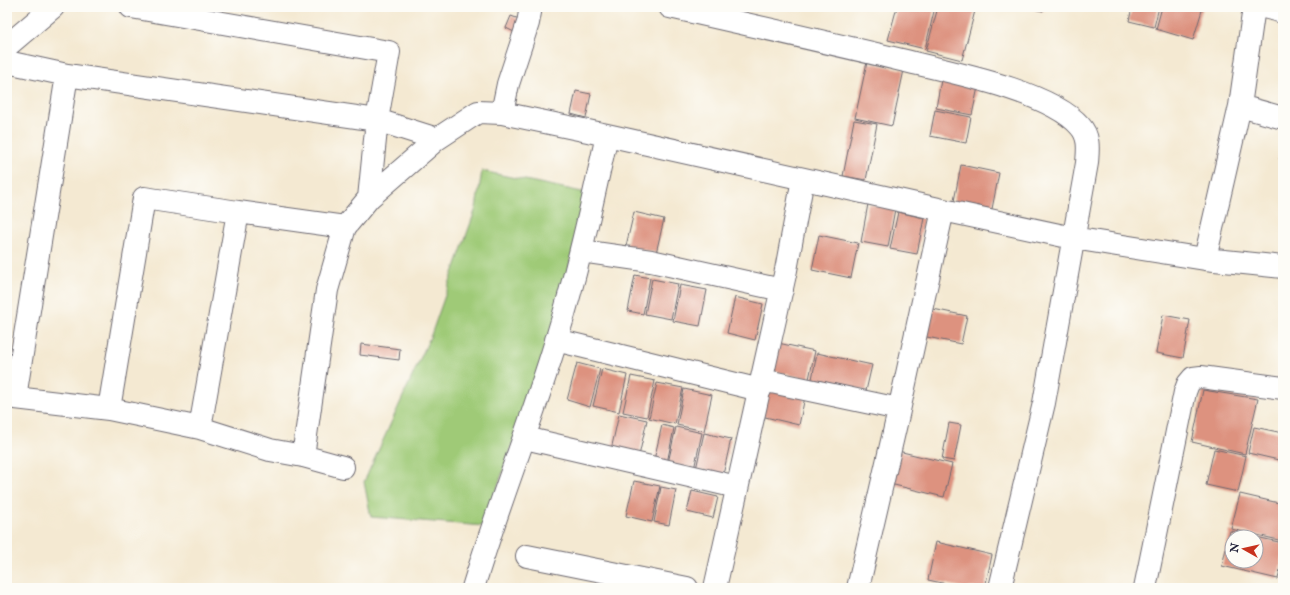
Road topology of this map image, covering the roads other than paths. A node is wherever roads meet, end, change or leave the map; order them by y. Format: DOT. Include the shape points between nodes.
graph roads {
  1 [pos="53,7"];
  2 [pos="131,7"];
  3 [pos="531,7"];
  4 [pos="670,7"];
  5 [pos="1254,7"];
  6 [pos="1264,7"];
  7 [pos="1283,12"];
  8 [pos="7,46"];
  9 [pos="7,62"];
  10 [pos="67,74"];
  11 [pos="1240,106"];
  12 [pos="502,113"];
  13 [pos="1283,118"];
  14 [pos="377,120"];
  15 [pos="608,135"];
  16 [pos="437,139"];
  17 [pos="803,179"];
  18 [pos="368,198"];
  19 [pos="943,210"];
  20 [pos="238,212"];
  21 [pos="345,227"];
  22 [pos="1073,238"];
  23 [pos="581,251"];
  24 [pos="1205,259"];
  25 [pos="1283,267"];
  26 [pos="782,290"];
  27 [pos="556,340"];
  28 [pos="761,385"];
  29 [pos="1283,388"];
  30 [pos="11,397"];
  31 [pos="109,409"];
  32 [pos="899,410"];
  33 [pos="200,428"];
  34 [pos="525,438"];
  35 [pos="303,456"];
  36 [pos="343,467"];
  37 [pos="737,487"];
  38 [pos="527,556"];
  39 [pos="473,588"];
  40 [pos="687,588"];
  41 [pos="715,588"];
  42 [pos="858,588"];
  43 [pos="1000,588"];
  44 [pos="1145,588"];
  1 -- 8 [label="street"];
  2 -- 14 [label="street" via="389,52"];
  3 -- 12 [label="street"];
  4 -- 22 [label="street" via="976,78 1030,95 1064,112 1081,127 1088,142 1087,163"];
  5 -- 11 [label="street"];
  6 -- 7 [label="street"];
  9 -- 10 [label="street"];
  10 -- 14 [label="street"];
  10 -- 30 [label="street"];
  11 -- 13 [label="street"];
  11 -- 24 [label="street"];
  12 -- 15 [label="street"];
  12 -- 16 [label="street" via="478,112"];
  14 -- 16 [label="street"];
  14 -- 18 [label="street"];
  15 -- 17 [label="street"];
  15 -- 23 [label="street"];
  16 -- 18 [label="street"];
  17 -- 19 [label="street"];
  17 -- 26 [label="street"];
  18 -- 21 [label="street"];
  19 -- 22 [label="street"];
  19 -- 32 [label="street"];
  20 -- 21 [label="street"];
  20 -- 31 [label="street" via="144,198"];
  20 -- 33 [label="street"];
  21 -- 35 [label="street" via="327,290"];
  22 -- 24 [label="street"];
  22 -- 43 [label="street" via="1044,403"];
  23 -- 26 [label="street" via="651,261"];
  23 -- 27 [label="street"];
  24 -- 25 [label="street"];
  26 -- 28 [label="street"];
  27 -- 28 [label="street"];
  27 -- 34 [label="street"];
  28 -- 32 [label="street"];
  28 -- 37 [label="street"];
  29 -- 44 [label="street" via="1201,377 1193,378 1188,384"];
  30 -- 31 [label="street"];
  31 -- 33 [label="street"];
  32 -- 42 [label="street"];
  33 -- 35 [label="street" via="270,450"];
  34 -- 37 [label="street"];
  34 -- 39 [label="street"];
  35 -- 36 [label="street"];
  37 -- 41 [label="street"];
  38 -- 40 [label="street"];
}
